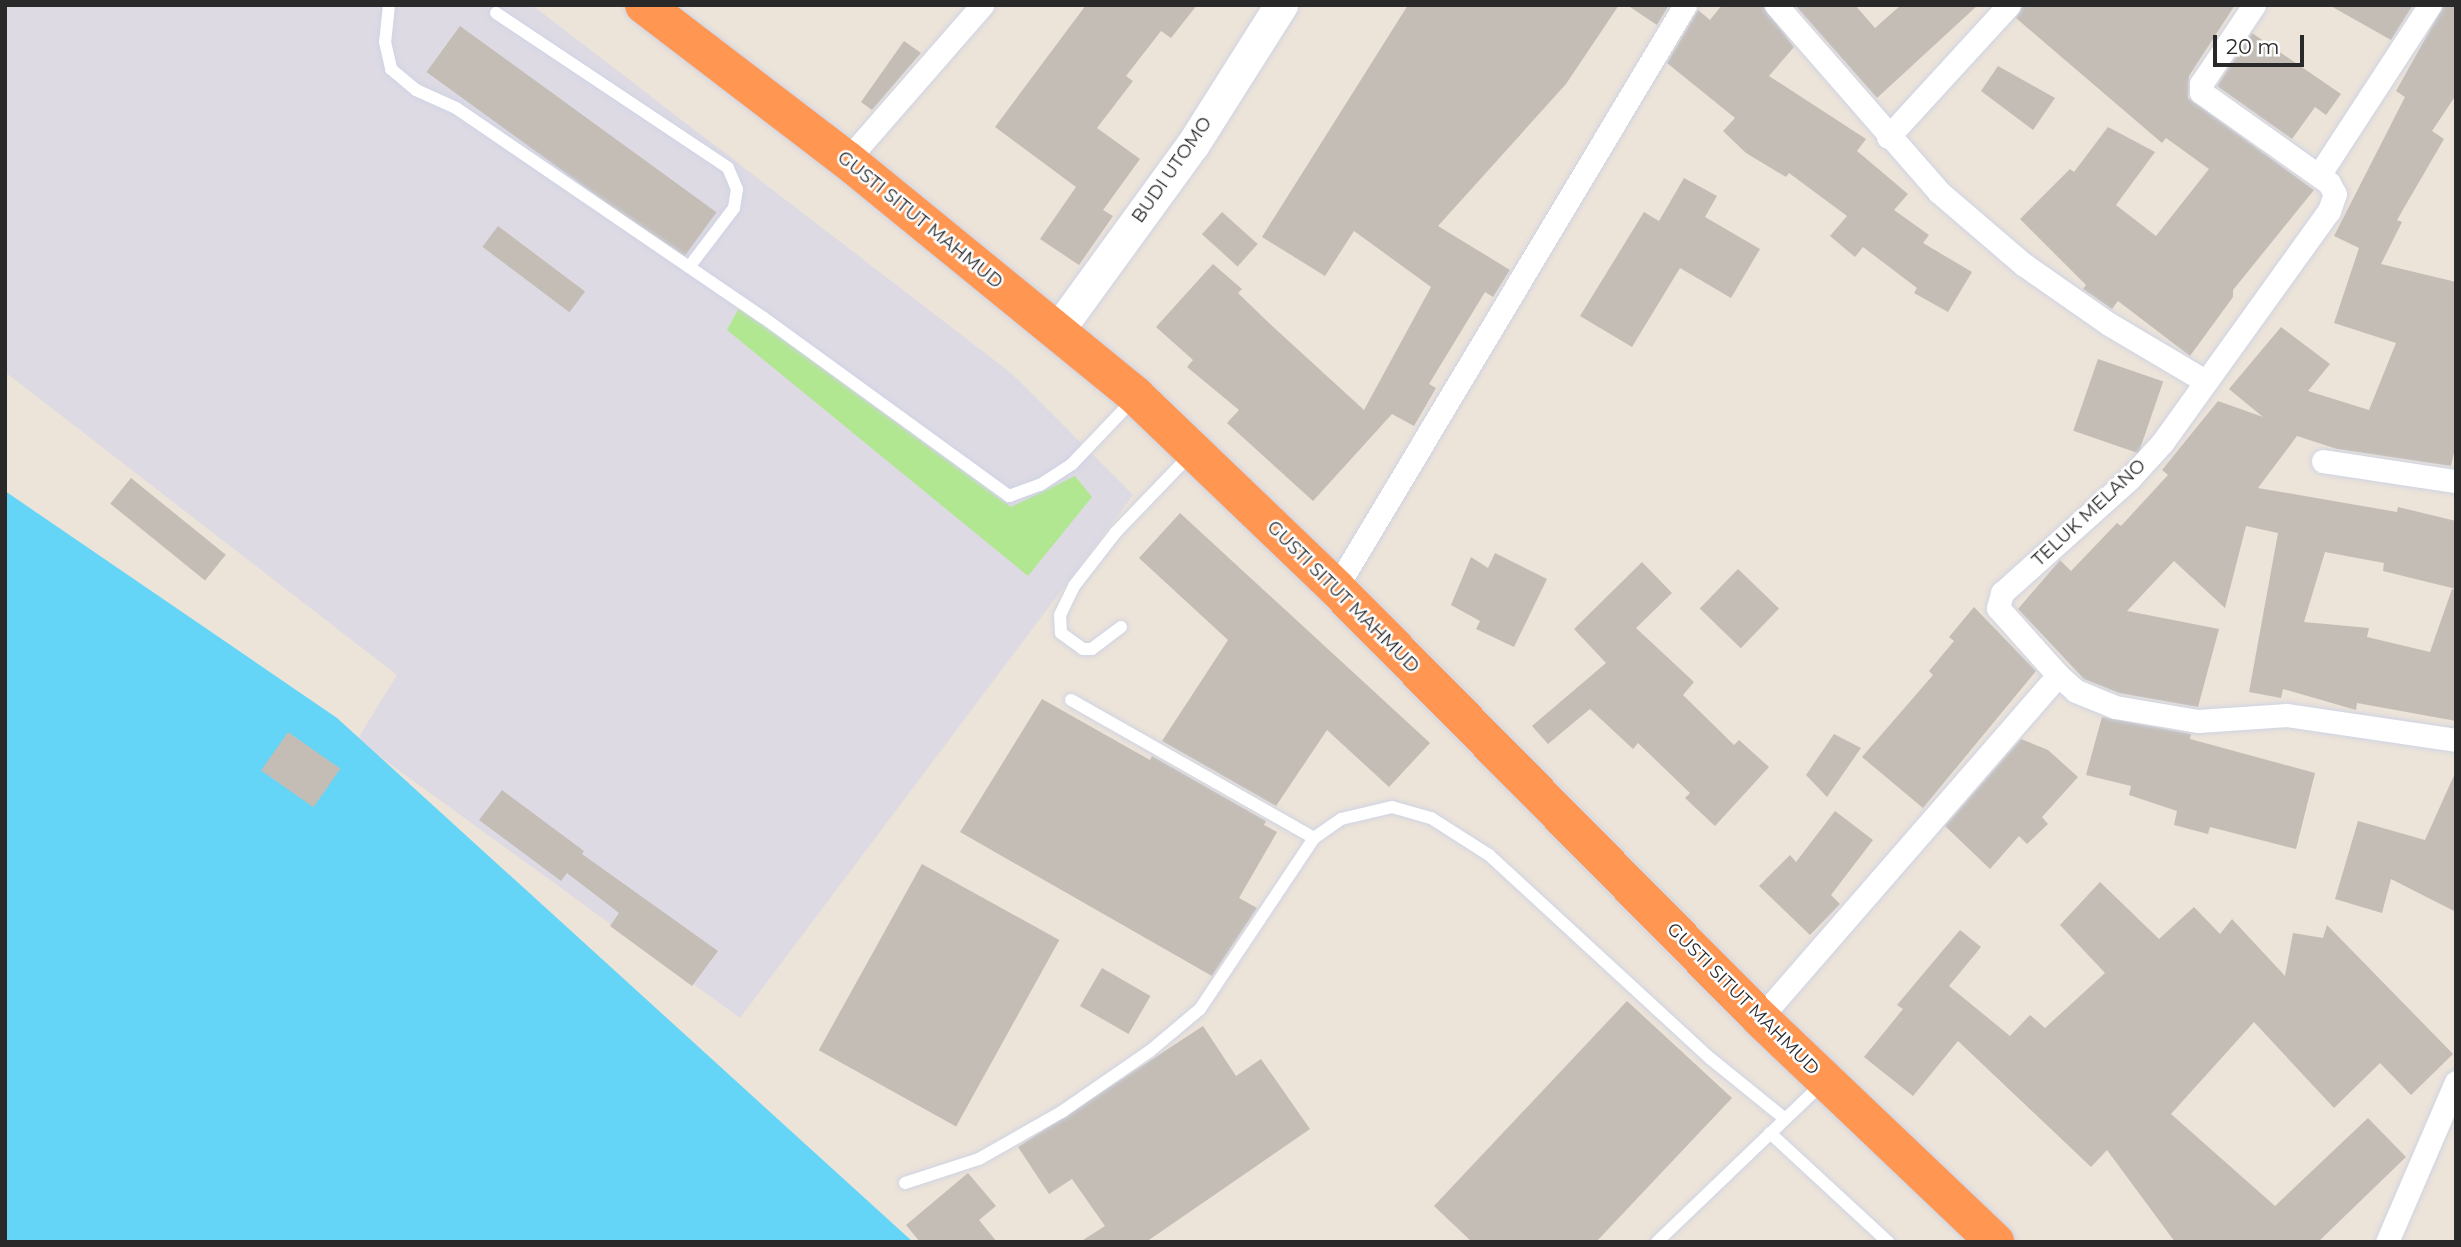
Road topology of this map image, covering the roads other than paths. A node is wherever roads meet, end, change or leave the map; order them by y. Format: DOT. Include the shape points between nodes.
graph roads {
  1 [pos="389,5"];
  2 [pos="644,5"];
  3 [pos="982,5"];
  4 [pos="1281,5"];
  5 [pos="1685,5"];
  6 [pos="1776,5"];
  7 [pos="2009,5"];
  8 [pos="2254,5"];
  9 [pos="2430,5"];
  10 [pos="496,13"];
  11 [pos="1888,137"];
  12 [pos="847,160"];
  13 [pos="2319,174"];
  14 [pos="690,267"];
  15 [pos="1057,331"];
  16 [pos="2205,381"];
  17 [pos="1136,396"];
  18 [pos="1194,452"];
  19 [pos="2323,461"];
  20 [pos="2456,481"];
  21 [pos="1336,588"];
  22 [pos="1121,626"];
  23 [pos="2058,675"];
  24 [pos="1071,700"];
  25 [pos="2456,740"];
  26 [pos="1314,838"];
  27 [pos="1760,1018"];
  28 [pos="1826,1080"];
  29 [pos="2456,1082"];
  30 [pos="1785,1119"];
  31 [pos="1770,1133"];
  32 [pos="905,1183"];
  33 [pos="1657,1242"];
  34 [pos="1888,1242"];
  35 [pos="1995,1242"];
  36 [pos="2387,1242"];
  1 -- 14 [label="lane" via="385,42 391,69 416,90 456,108"];
  2 -- 12 [label="highway, GUSTI SITUT MAHMUD"];
  3 -- 12 [label="street"];
  4 -- 15 [label="street, BUDI UTOMO" via="1193,144"];
  5 -- 21 [label="street"];
  6 -- 11 [label="street"];
  7 -- 11 [label="street"];
  8 -- 13 [label="street" via="2201,83 2201,92"];
  9 -- 13 [label="street"];
  10 -- 14 [label="lane" via="729,168 737,189 734,208"];
  11 -- 16 [label="street" via="1939,192 2023,264 2109,324"];
  12 -- 15 [label="highway, GUSTI SITUT MAHMUD"];
  13 -- 16 [label="street, TELUK MELANO" via="2335,194 2329,211"];
  14 -- 17 [label="lane" via="1009,496 1040,485 1072,464"];
  15 -- 17 [label="highway, GUSTI SITUT MAHMUD"];
  16 -- 23 [label="street, TELUK MELANO" via="2162,443 2130,478 1997,601 1998,608"];
  17 -- 18 [label="highway, GUSTI SITUT MAHMUD"];
  18 -- 21 [label="highway, GUSTI SITUT MAHMUD"];
  18 -- 22 [label="lane" via="1116,532 1074,586 1060,615 1061,633 1083,649 1092,649"];
  19 -- 20 [label="street"];
  21 -- 27 [label="highway, GUSTI SITUT MAHMUD"];
  23 -- 25 [label="street" via="2076,691 2115,707 2198,720 2287,715"];
  23 -- 27 [label="street"];
  24 -- 26 [label="lane"];
  26 -- 30 [label="lane" via="1341,819 1392,807 1459,833 1536,896 1711,1059"];
  26 -- 32 [label="lane" via="1200,1009 1171,1035 1063,1111 979,1159"];
  27 -- 28 [label="highway, GUSTI SITUT MAHMUD"];
  28 -- 30 [label="lane"];
  28 -- 35 [label="highway, GUSTI SITUT MAHMUD"];
  29 -- 36 [label="street"];
  30 -- 31 [label="lane"];
  31 -- 33 [label="lane"];
  31 -- 34 [label="lane"];
}
